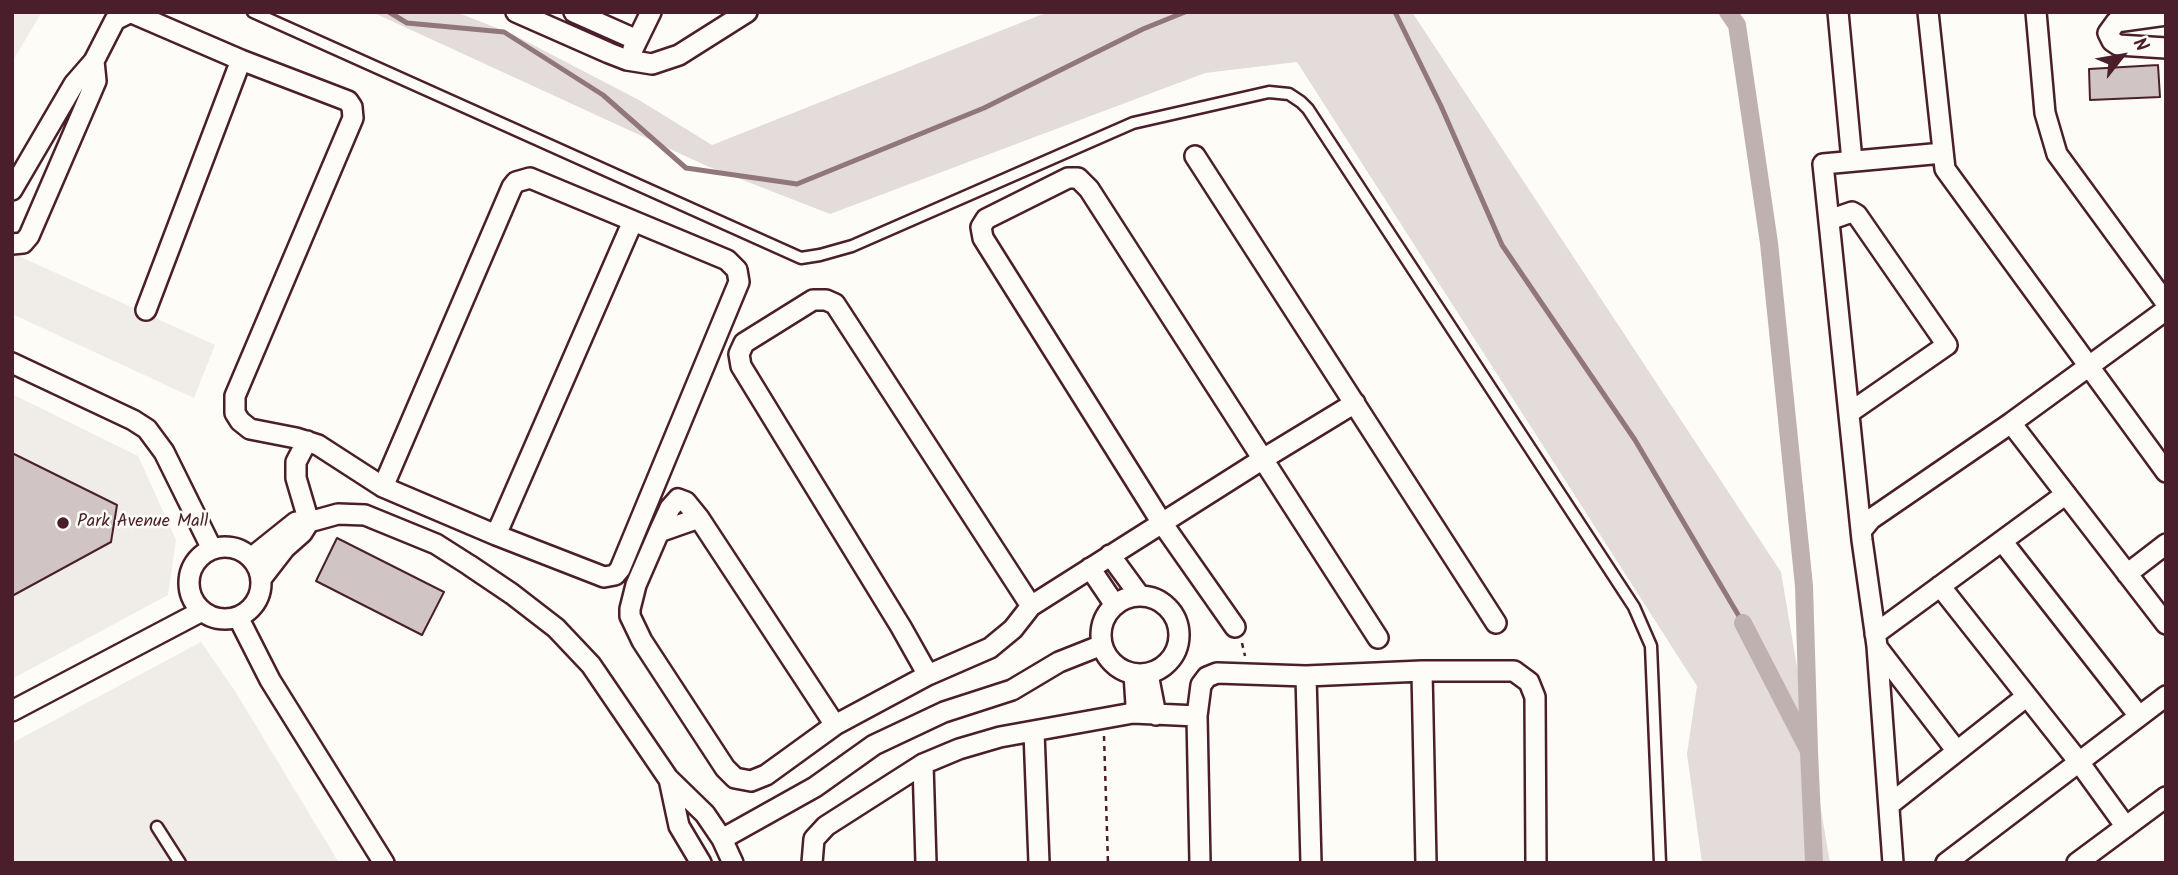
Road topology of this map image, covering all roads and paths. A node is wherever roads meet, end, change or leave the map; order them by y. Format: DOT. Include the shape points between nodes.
graph roads {
  1 [pos="253,12"];
  2 [pos="516,12"];
  3 [pos="574,12"];
  4 [pos="651,12"];
  5 [pos="747,12"];
  6 [pos="1838,12"];
  7 [pos="1928,12"];
  8 [pos="2036,12"];
  9 [pos="2166,15"];
  10 [pos="637,40"];
  11 [pos="2166,48"];
  12 [pos="628,60"];
  13 [pos="94,61"];
  14 [pos="241,61"];
  15 [pos="1943,153"];
  16 [pos="1195,156"];
  17 [pos="1852,161"];
  18 [pos="12,191"];
  19 [pos="1829,220"];
  20 [pos="634,221"];
  21 [pos="12,244"];
  22 [pos="2166,303"];
  23 [pos="146,310"];
  24 [pos="2166,310"];
  25 [pos="12,363"];
  26 [pos="2088,367"];
  27 [pos="1355,403"];
  28 [pos="1849,413"];
  29 [pos="2011,423"];
  30 [pos="307,441"];
  31 [pos="1263,458"];
  32 [pos="2166,472"];
  33 [pos="383,487"];
  34 [pos="2066,494"];
  35 [pos="309,522"];
  36 [pos="1162,523"];
  37 [pos="1862,530"];
  38 [pos="496,535"];
  39 [pos="2002,541"];
  40 [pos="2166,544"];
  41 [pos="212,549"];
  42 [pos="1110,555"];
  43 [pos="251,558"];
  44 [pos="1090,568"];
  45 [pos="2127,574"];
  46 [pos="261,579"];
  47 [pos="1940,586"];
  48 [pos="1140,596"];
  49 [pos="1115,605"];
  50 [pos="1031,606"];
  51 [pos="202,611"];
  52 [pos="238,617"];
  53 [pos="1496,623"];
  54 [pos="2166,624"];
  55 [pos="1235,627"];
  56 [pos="1378,638"];
  57 [pos="1876,640"];
  58 [pos="1102,645"];
  59 [pos="1422,671"];
  60 [pos="1141,674"];
  61 [pos="1244,674"];
  62 [pos="928,675"];
  63 [pos="1306,676"];
  64 [pos="2027,696"];
  65 [pos="2166,696"];
  66 [pos="12,711"];
  67 [pos="1133,713"];
  68 [pos="1156,715"];
  69 [pos="1197,716"];
  70 [pos="2139,716"];
  71 [pos="1103,719"];
  72 [pos="835,725"];
  73 [pos="1034,732"];
  74 [pos="1956,750"];
  75 [pos="2080,762"];
  76 [pos="923,764"];
  77 [pos="668,778"];
  78 [pos="2166,797"];
  79 [pos="1889,805"];
  80 [pos="157,827"];
  81 [pos="2126,827"];
  82 [pos="722,839"];
  83 [pos="180,863"];
  84 [pos="384,863"];
  85 [pos="701,863"];
  86 [pos="733,863"];
  87 [pos="812,863"];
  88 [pos="926,863"];
  89 [pos="1039,863"];
  90 [pos="1108,863"];
  91 [pos="1200,863"];
  92 [pos="1311,863"];
  93 [pos="1426,863"];
  94 [pos="1536,863"];
  95 [pos="1660,863"];
  96 [pos="1893,863"];
  97 [pos="1946,863"];
  98 [pos="2077,863"];
  1 -- 95 [label="lane" via="801,258 852,246 1133,123 1269,92 1289,94 1308,109 1634,607 1651,646"];
  2 -- 12 [label="street"];
  3 -- 10 [label="street"];
  4 -- 10 [label="street"];
  5 -- 12 [label="street" via="679,55 652,64"];
  6 -- 17 [label="street"];
  7 -- 15 [label="street"];
  8 -- 22 [label="street" via="2045,114 2057,154"];
  9 -- 11 [label="street" via="2116,22 2108,33 2118,45"];
  10 -- 12 [label="street"];
  13 -- 14 [label="street" via="115,20 132,13"];
  13 -- 18 [label="street" via="74,84"];
  13 -- 21 [label="street" via="96,81 43,206 26,242"];
  14 -- 23 [label="street"];
  14 -- 30 [label="street" via="348,101 353,111 235,397 235,413 250,429"];
  15 -- 17 [label="street"];
  15 -- 26 [label="street" via="1945,169"];
  16 -- 27 [label="street"];
  17 -- 19 [label="street" via="1823,164"];
  19 -- 28 [label="street"];
  19 -- 28 [label="street" via="1852,212 1857,215 1947,345"];
  20 -- 33 [label="street" via="530,178 516,182"];
  20 -- 38 [label="street"];
  20 -- 38 [label="street" via="727,260 740,276 620,569 609,578 597,576"];
  24 -- 26 [label="street"];
  25 -- 41 [label="street" via="147,429 164,452"];
  26 -- 29 [label="street"];
  26 -- 32 [label="street"];
  27 -- 31 [label="street"];
  27 -- 53 [label="street"];
  28 -- 37 [label="street"];
  29 -- 34 [label="street"];
  29 -- 37 [label="street" via="1871,519"];
  30 -- 33 [label="street"];
  30 -- 35 [label="street" via="296,462 296,478"];
  31 -- 36 [label="street"];
  31 -- 36 [label="street" via="1082,180 1068,178 986,219 981,227 983,237"];
  31 -- 56 [label="street"];
  33 -- 38 [label="street"];
  34 -- 39 [label="street"];
  34 -- 45 [label="street"];
  35 -- 43 [label="street" via="296,522"];
  35 -- 46 [label="street"];
  35 -- 77 [label="street" via="338,514 365,514 436,544 512,594 556,628 591,665"];
  36 -- 42 [label="street"];
  36 -- 55 [label="street"];
  37 -- 57 [label="street"];
  39 -- 47 [label="street"];
  39 -- 70 [label="street"];
  40 -- 45 [label="street"];
  41 -- 43 [label="street" via="233,547"];
  41 -- 51 [label="street" via="193,565 190,577 194,602"];
  42 -- 44 [label="street"];
  42 -- 48 [label="street"];
  43 -- 46 [label="street"];
  44 -- 49 [label="street"];
  44 -- 50 [label="street"];
  45 -- 54 [label="street"];
  46 -- 52 [label="street" via="256,602"];
  47 -- 57 [label="street"];
  47 -- 64 [label="street"];
  48 -- 49 [label="street"];
  48 -- 60 [label="street" via="1153,598 1173,613 1179,637 1170,661"];
  49 -- 58 [label="street" via="1103,623"];
  50 -- 62 [label="street" via="990,648"];
  50 -- 62 [label="street" via="835,304 814,300 744,343 739,354 741,366"];
  51 -- 52 [label="street" via="225,620"];
  51 -- 66 [label="street"];
  52 -- 84 [label="street" via="270,680"];
  55 -- 61 [label="path" via="1245,653"];
  57 -- 74 [label="street"];
  57 -- 79 [label="street"];
  58 -- 60 [label="street" via="1114,664"];
  58 -- 82 [label="street" via="1059,662 1012,690 944,712 874,745 815,787"];
  59 -- 63 [label="street"];
  59 -- 93 [label="street"];
  59 -- 94 [label="street" via="1514,671 1534,689"];
  60 -- 67 [label="street"];
  60 -- 68 [label="street"];
  61 -- 63 [label="street"];
  61 -- 69 [label="street" via="1217,673 1204,679"];
  62 -- 72 [label="street"];
  63 -- 92 [label="street"];
  64 -- 74 [label="street"];
  64 -- 75 [label="street"];
  65 -- 70 [label="street"];
  67 -- 68 [label="street"];
  67 -- 71 [label="street"];
  68 -- 69 [label="street"];
  69 -- 91 [label="street"];
  70 -- 75 [label="street"];
  71 -- 73 [label="street"];
  71 -- 90 [label="path"];
  72 -- 72 [label="street" via="699,519 659,532 636,585 630,616 724,768 743,781 760,779"];
  73 -- 76 [label="street" via="1000,737"];
  73 -- 89 [label="street"];
  74 -- 79 [label="street"];
  75 -- 81 [label="street"];
  75 -- 97 [label="street"];
  76 -- 87 [label="street" via="826,826 814,839"];
  76 -- 88 [label="street"];
  77 -- 82 [label="street" via="705,814"];
  77 -- 85 [label="street" via="680,826"];
  78 -- 81 [label="street"];
  79 -- 96 [label="street"];
  80 -- 83 [label="lane"];
  81 -- 98 [label="street"];
  82 -- 86 [label="street"];
}
